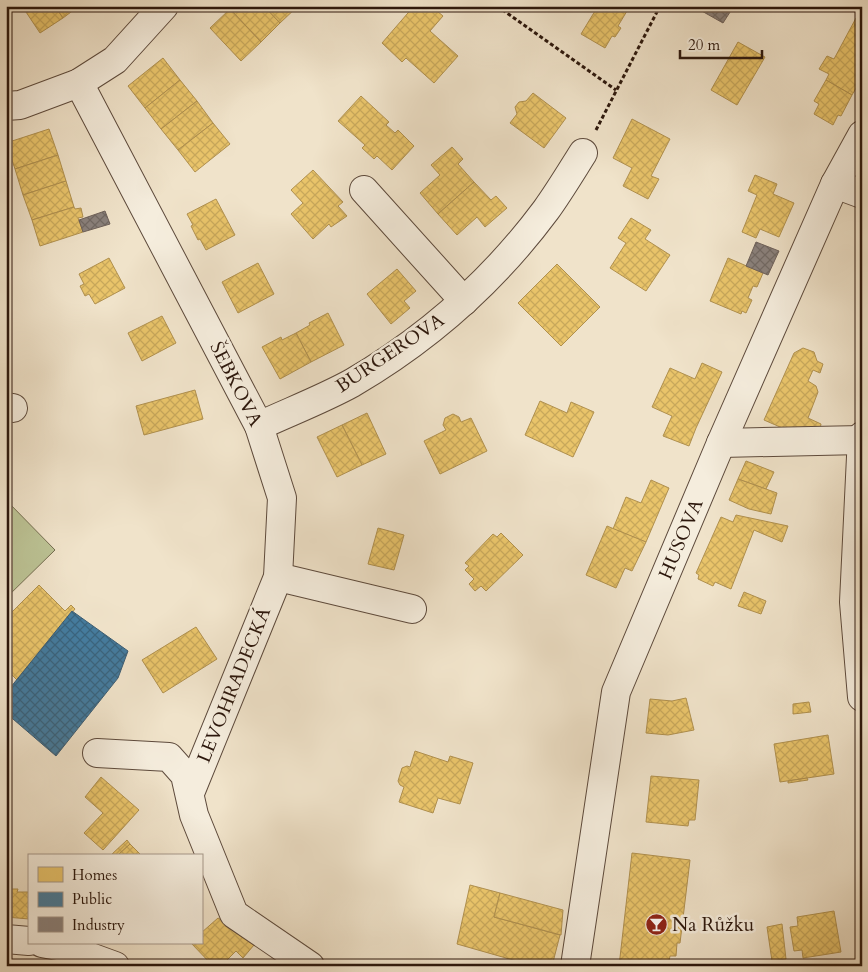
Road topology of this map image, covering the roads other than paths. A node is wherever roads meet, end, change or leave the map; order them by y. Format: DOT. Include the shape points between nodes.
graph roads {
  1 [pos="164,6"];
  2 [pos="79,83"];
  3 [pos="6,106"];
  4 [pos="862,135"];
  5 [pos="583,153"];
  6 [pos="835,184"];
  7 [pos="364,190"];
  8 [pos="862,194"];
  9 [pos="464,301"];
  10 [pos="259,426"];
  11 [pos="861,438"];
  12 [pos="721,443"];
  13 [pos="278,577"];
  14 [pos="858,602"];
  15 [pos="412,609"];
  16 [pos="862,697"];
  17 [pos="97,753"];
  18 [pos="190,793"];
  19 [pos="6,939"];
  20 [pos="28,941"];
  21 [pos="47,944"];
  22 [pos="115,966"];
  23 [pos="310,966"];
  24 [pos="575,966"];
  1 -- 2 [label="street" via="115,60"];
  2 -- 3 [label="street" via="20,105"];
  2 -- 10 [label="street, ŠEBKOVA"];
  4 -- 6 [label="street, HUSOVA"];
  5 -- 9 [label="street, BURGEROVA" via="546,210 508,257"];
  6 -- 8 [label="street"];
  6 -- 12 [label="street, HUSOVA"];
  7 -- 9 [label="street, BURGEROVA"];
  9 -- 10 [label="street, BURGEROVA" via="420,338 351,383"];
  10 -- 13 [label="street, ŠEBKOVA" via="282,498"];
  11 -- 12 [label="street"];
  11 -- 14 [label="street"];
  12 -- 24 [label="street, HUSOVA" via="616,692"];
  13 -- 15 [label="street"];
  13 -- 18 [label="street, LEVOHRADECKÁ"];
  14 -- 16 [label="street"];
  17 -- 18 [label="street, LEVOHRADECKÁ" via="170,757 185,774"];
  18 -- 23 [label="street, LEVOHRADECKÁ" via="194,815 234,914"];
  19 -- 20 [label="street"];
  21 -- 22 [label="street"];
}
